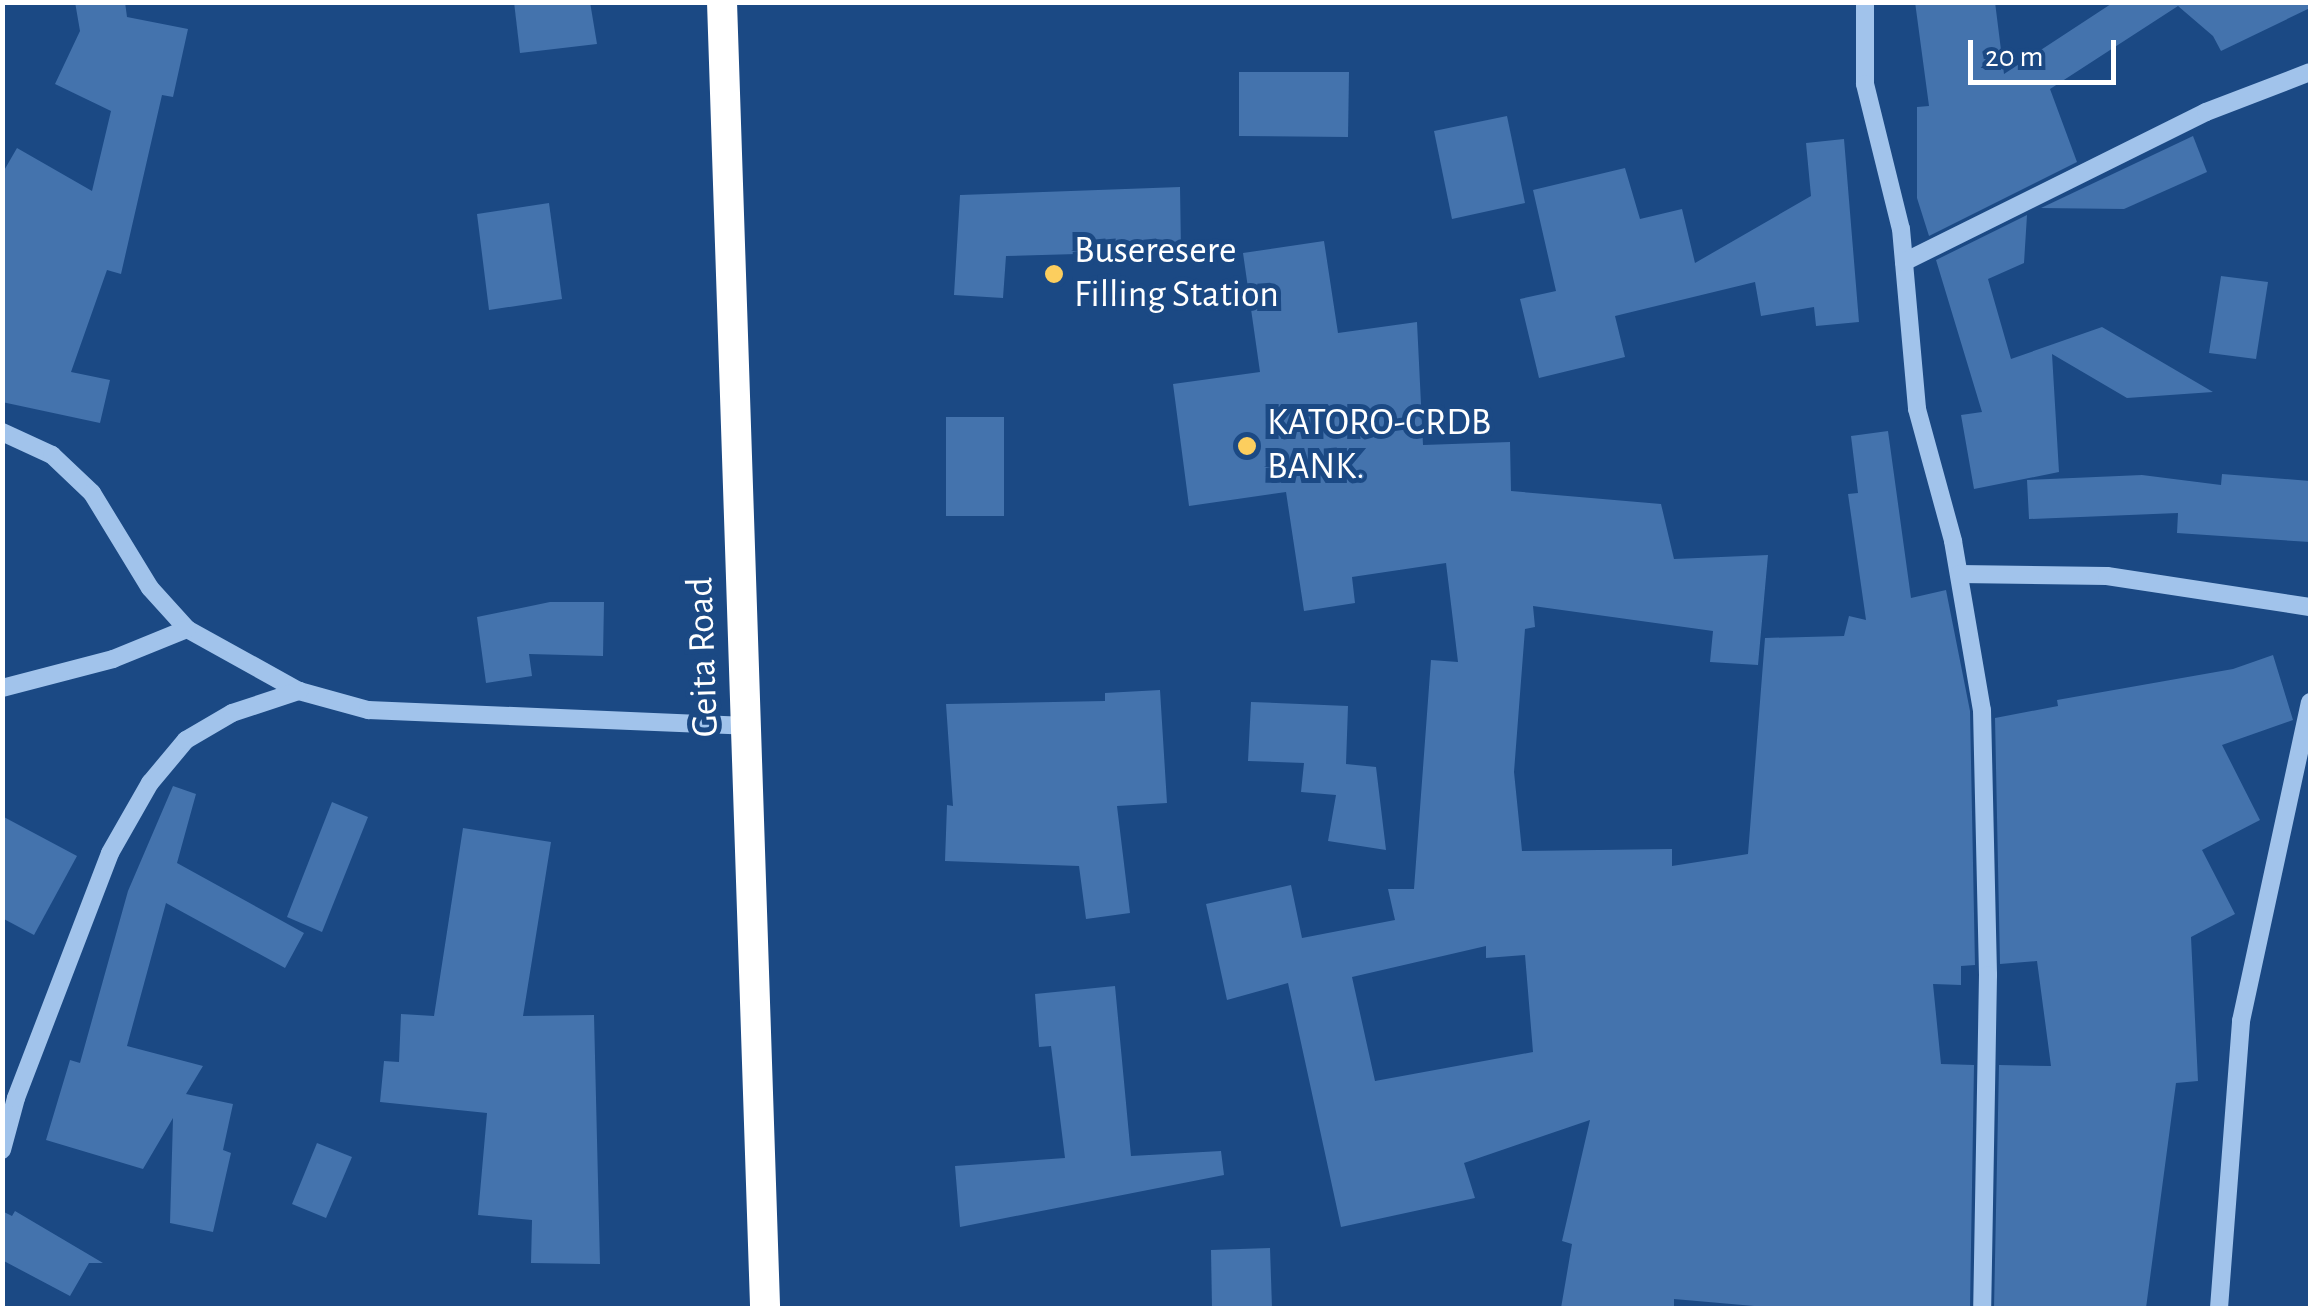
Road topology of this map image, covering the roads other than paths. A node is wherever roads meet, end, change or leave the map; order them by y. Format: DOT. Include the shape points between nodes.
graph roads {
  1 [pos="722,2"];
  2 [pos="1865,2"];
  3 [pos="2310,72"];
  4 [pos="1904,262"];
  5 [pos="2,432"];
  6 [pos="1960,574"];
  7 [pos="2310,607"];
  8 [pos="187,628"];
  9 [pos="2,688"];
  10 [pos="299,691"];
  11 [pos="2310,702"];
  12 [pos="747,726"];
  13 [pos="2,1150"];
  14 [pos="765,1308"];
  15 [pos="1982,1308"];
  16 [pos="2219,1308"];
  1 -- 12 [label="highway, Geita Road"];
  2 -- 4 [label="street" via="1865,84"];
  3 -- 4 [label="street" via="2206,112"];
  4 -- 6 [label="street" via="1917,409"];
  5 -- 8 [label="street" via="52,455 92,493 150,588"];
  6 -- 7 [label="street" via="2107,576"];
  6 -- 15 [label="street" via="1982,710 1988,975"];
  8 -- 9 [label="street" via="113,659"];
  8 -- 10 [label="street"];
  10 -- 12 [label="street" via="368,710"];
  10 -- 13 [label="street" via="232,713 186,740 150,782 110,853"];
  11 -- 16 [label="street" via="2241,1021"];
  12 -- 14 [label="highway, Geita Road"];
}
